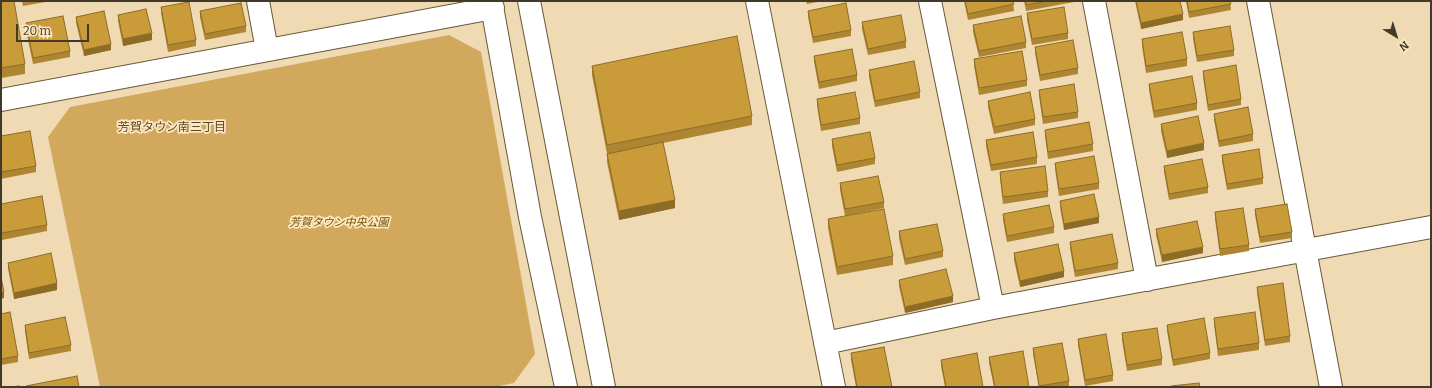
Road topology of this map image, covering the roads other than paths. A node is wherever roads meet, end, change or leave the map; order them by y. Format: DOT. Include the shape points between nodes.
graph roads {
  1 [pos="258,1"];
  2 [pos="529,1"];
  3 [pos="758,1"];
  4 [pos="930,1"];
  5 [pos="1094,1"];
  6 [pos="1258,1"];
  7 [pos="492,5"];
  8 [pos="267,50"];
  9 [pos="1,100"];
  10 [pos="1431,227"];
  11 [pos="1306,251"];
  12 [pos="1147,280"];
  13 [pos="993,308"];
  14 [pos="825,343"];
  15 [pos="566,387"];
  16 [pos="604,387"];
  17 [pos="834,387"];
  18 [pos="1331,387"];
  1 -- 8 [label="street"];
  2 -- 16 [label="street"];
  3 -- 14 [label="street"];
  4 -- 13 [label="street"];
  5 -- 12 [label="street"];
  6 -- 11 [label="street"];
  7 -- 8 [label="street"];
  7 -- 15 [label="street" via="530,216"];
  8 -- 9 [label="street"];
  10 -- 11 [label="street"];
  11 -- 12 [label="street"];
  11 -- 18 [label="street"];
  12 -- 13 [label="street"];
  13 -- 14 [label="street"];
  14 -- 17 [label="street"];
}
